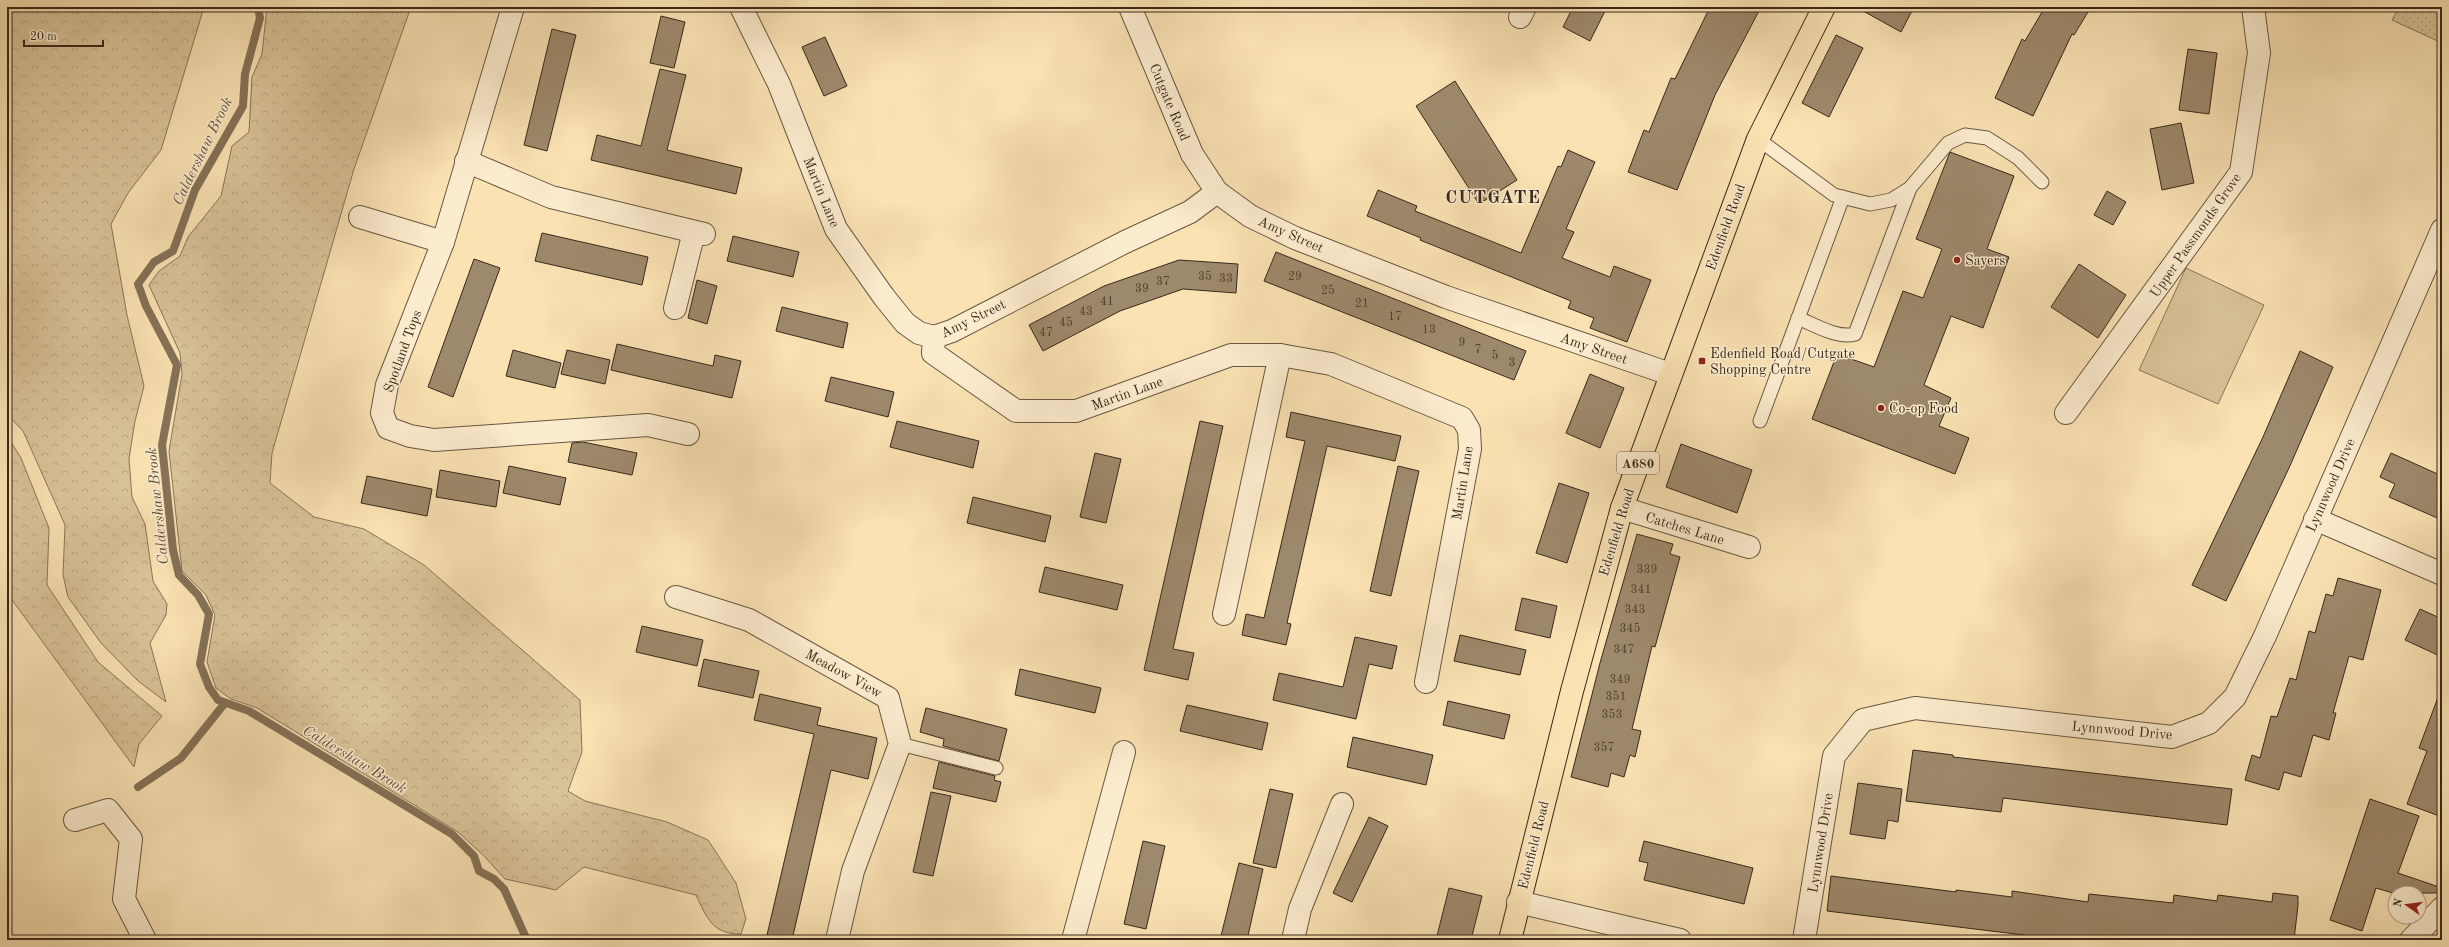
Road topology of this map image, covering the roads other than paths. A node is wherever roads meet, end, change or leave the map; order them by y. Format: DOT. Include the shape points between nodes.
graph roads {
  1 [pos="513,7"];
  2 [pos="741,7"];
  3 [pos="1130,7"];
  4 [pos="1824,7"];
  5 [pos="2253,7"];
  6 [pos="1758,138"];
  7 [pos="466,161"];
  8 [pos="2042,182"];
  9 [pos="1910,188"];
  10 [pos="1217,192"];
  11 [pos="1843,197"];
  12 [pos="360,217"];
  13 [pos="2442,230"];
  14 [pos="443,242"];
  15 [pos="675,308"];
  16 [pos="1798,318"];
  17 [pos="934,337"];
  18 [pos="1280,355"];
  19 [pos="1670,374"];
  20 [pos="2066,414"];
  21 [pos="1760,421"];
  22 [pos="688,434"];
  23 [pos="1622,508"];
  24 [pos="2315,519"];
  25 [pos="1749,547"];
  26 [pos="2442,574"];
  27 [pos="676,597"];
  28 [pos="1224,614"];
  29 [pos="1426,682"];
  30 [pos="900,744"];
  31 [pos="1124,752"];
  32 [pos="996,768"];
  33 [pos="1342,804"];
  34 [pos="75,820"];
  35 [pos="1518,902"];
  36 [pos="2442,908"];
  37 [pos="145,940"];
  38 [pos="837,940"];
  39 [pos="1073,940"];
  40 [pos="1293,940"];
  41 [pos="1510,940"];
  42 [pos="1680,940"];
  43 [pos="1804,940"];
  44 [pos="2411,940"];
  1 -- 7 [label="street, Spotland Tops"];
  2 -- 17 [label="street, Martin Lane" via="779,84 836,229 905,323 919,333"];
  3 -- 10 [label="street, Cutgate Road" via="1192,154"];
  4 -- 6 [label="main road, Edenfield Road / A680"];
  5 -- 20 [label="street, Upper Passmonds Grove" via="2259,53 2241,172"];
  6 -- 11 [label="lane" via="1834,194"];
  6 -- 19 [label="main road, Edenfield Road / A680"];
  7 -- 14 [label="street, Spotland Tops"];
  7 -- 15 [label="street" via="551,197 699,233"];
  8 -- 9 [label="lane" via="2018,158 1987,138 1965,135 1948,143"];
  9 -- 11 [label="lane" via="1891,200 1870,204"];
  9 -- 16 [label="lane" via="1855,334 1838,334"];
  10 -- 17 [label="street, Amy Street" via="1190,212 1125,242 952,331"];
  10 -- 19 [label="street, Amy Street" via="1250,216 1295,238 1446,297"];
  11 -- 16 [label="lane"];
  12 -- 14 [label="street"];
  13 -- 24 [label="street, Lynnwood Drive"];
  14 -- 22 [label="street, Spotland Tops" via="387,385 382,413 388,428 410,436 434,440 648,425"];
  16 -- 21 [label="lane"];
  17 -- 18 [label="street, Martin Lane" via="933,353 1016,411 1076,411 1231,355"];
  18 -- 28 [label="street"];
  18 -- 29 [label="street, Martin Lane" via="1331,364 1462,418 1469,430 1470,449"];
  19 -- 23 [label="main road, Edenfield Road / A680"];
  23 -- 25 [label="street, Catches Lane"];
  23 -- 35 [label="main road, Edenfield Road / A680"];
  24 -- 26 [label="street"];
  24 -- 43 [label="street, Lynnwood Drive" via="2265,636 2235,696 2210,723 2172,737 1915,708 1863,720 1834,756"];
  27 -- 30 [label="street, Meadow View" via="748,620 888,698"];
  30 -- 32 [label="lane"];
  30 -- 38 [label="street" via="853,871"];
  31 -- 39 [label="street"];
  33 -- 40 [label="street" via="1300,909"];
  34 -- 37 [label="street" via="108,810 131,839 124,899"];
  35 -- 41 [label="main road, Edenfield Road / A680"];
  35 -- 42 [label="street"];
  36 -- 44 [label="street"];
}
